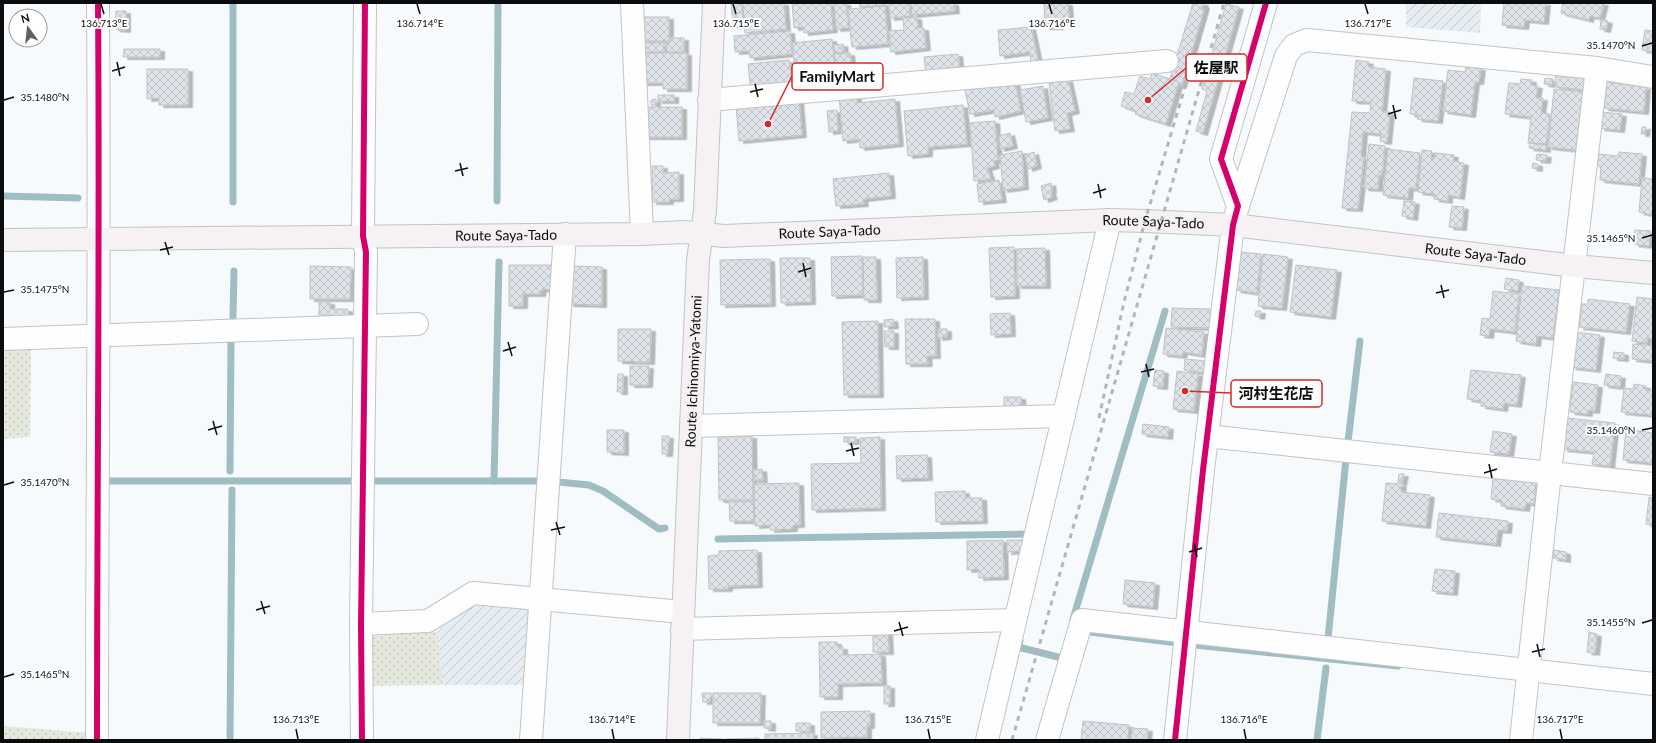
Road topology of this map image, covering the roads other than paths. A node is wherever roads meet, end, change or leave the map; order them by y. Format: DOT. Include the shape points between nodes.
graph roads {
  1 [pos="98,3"];
  2 [pos="365,3"];
  3 [pos="632,3"];
  4 [pos="714,3"];
  5 [pos="1266,3"];
  6 [pos="1167,61"];
  7 [pos="1597,68"];
  8 [pos="1653,77"];
  9 [pos="709,100"];
  10 [pos="1235,216"];
  11 [pos="1110,220"];
  12 [pos="565,234"];
  13 [pos="642,234"];
  14 [pos="701,234"];
  15 [pos="363,236"];
  16 [pos="100,238"];
  17 [pos="3,240"];
  18 [pos="1575,266"];
  19 [pos="1653,273"];
  20 [pos="417,324"];
  21 [pos="365,326"];
  22 [pos="99,335"];
  23 [pos="3,339"];
  24 [pos="1064,416"];
  25 [pos="692,426"];
  26 [pos="1208,436"];
  27 [pos="1550,473"];
  28 [pos="1653,484"];
  29 [pos="541,599"];
  30 [pos="1015,620"];
  31 [pos="683,621"];
  32 [pos="361,624"];
  33 [pos="1185,631"];
  34 [pos="1529,670"];
  35 [pos="1653,684"];
  36 [pos="97,740"];
  37 [pos="362,740"];
  38 [pos="532,740"];
  39 [pos="678,740"];
  40 [pos="987,740"];
  41 [pos="1048,740"];
  42 [pos="1175,740"];
  43 [pos="1521,740"];
  1 -- 16 [label="street"];
  2 -- 15 [label="street"];
  3 -- 13 [label="street"];
  4 -- 9 [label="main road, Route Ichinomiya-Yatomi"];
  5 -- 10 [label="street" via="1221,159"];
  6 -- 9 [label="street"];
  7 -- 8 [label="street"];
  7 -- 10 [label="street" via="1307,40 1294,45 1286,56"];
  7 -- 18 [label="street"];
  9 -- 14 [label="main road, Route Ichinomiya-Yatomi" via="705,211"];
  10 -- 11 [label="main road, Route Saya-Tado"];
  10 -- 18 [label="main road, Route Saya-Tado"];
  10 -- 26 [label="street"];
  11 -- 14 [label="main road, Route Saya-Tado" via="724,236"];
  11 -- 24 [label="street"];
  12 -- 13 [label="main road, Route Saya-Tado"];
  12 -- 15 [label="main road, Route Saya-Tado"];
  12 -- 29 [label="street"];
  13 -- 14 [label="main road, Route Saya-Tado"];
  14 -- 25 [label="main road, Route Ichinomiya-Yatomi"];
  15 -- 16 [label="main road, Route Saya-Tado"];
  15 -- 21 [label="street" via="366,252"];
  16 -- 17 [label="main road, Route Saya-Tado"];
  16 -- 22 [label="street"];
  18 -- 19 [label="main road, Route Saya-Tado"];
  18 -- 27 [label="street"];
  20 -- 21 [label="street"];
  21 -- 22 [label="street"];
  21 -- 32 [label="street"];
  22 -- 23 [label="street"];
  22 -- 36 [label="street"];
  24 -- 25 [label="street"];
  24 -- 30 [label="street"];
  25 -- 31 [label="main road, Route Ichinomiya-Yatomi"];
  26 -- 27 [label="street"];
  26 -- 33 [label="street"];
  27 -- 28 [label="street"];
  27 -- 34 [label="street"];
  29 -- 31 [label="street"];
  29 -- 32 [label="street" via="473,593 428,621"];
  29 -- 38 [label="street"];
  30 -- 31 [label="street"];
  30 -- 40 [label="street"];
  31 -- 39 [label="main road, Route Ichinomiya-Yatomi"];
  32 -- 37 [label="street"];
  33 -- 34 [label="street"];
  33 -- 41 [label="street" via="1082,620"];
  33 -- 42 [label="street"];
  34 -- 35 [label="street"];
  34 -- 43 [label="street"];
}
